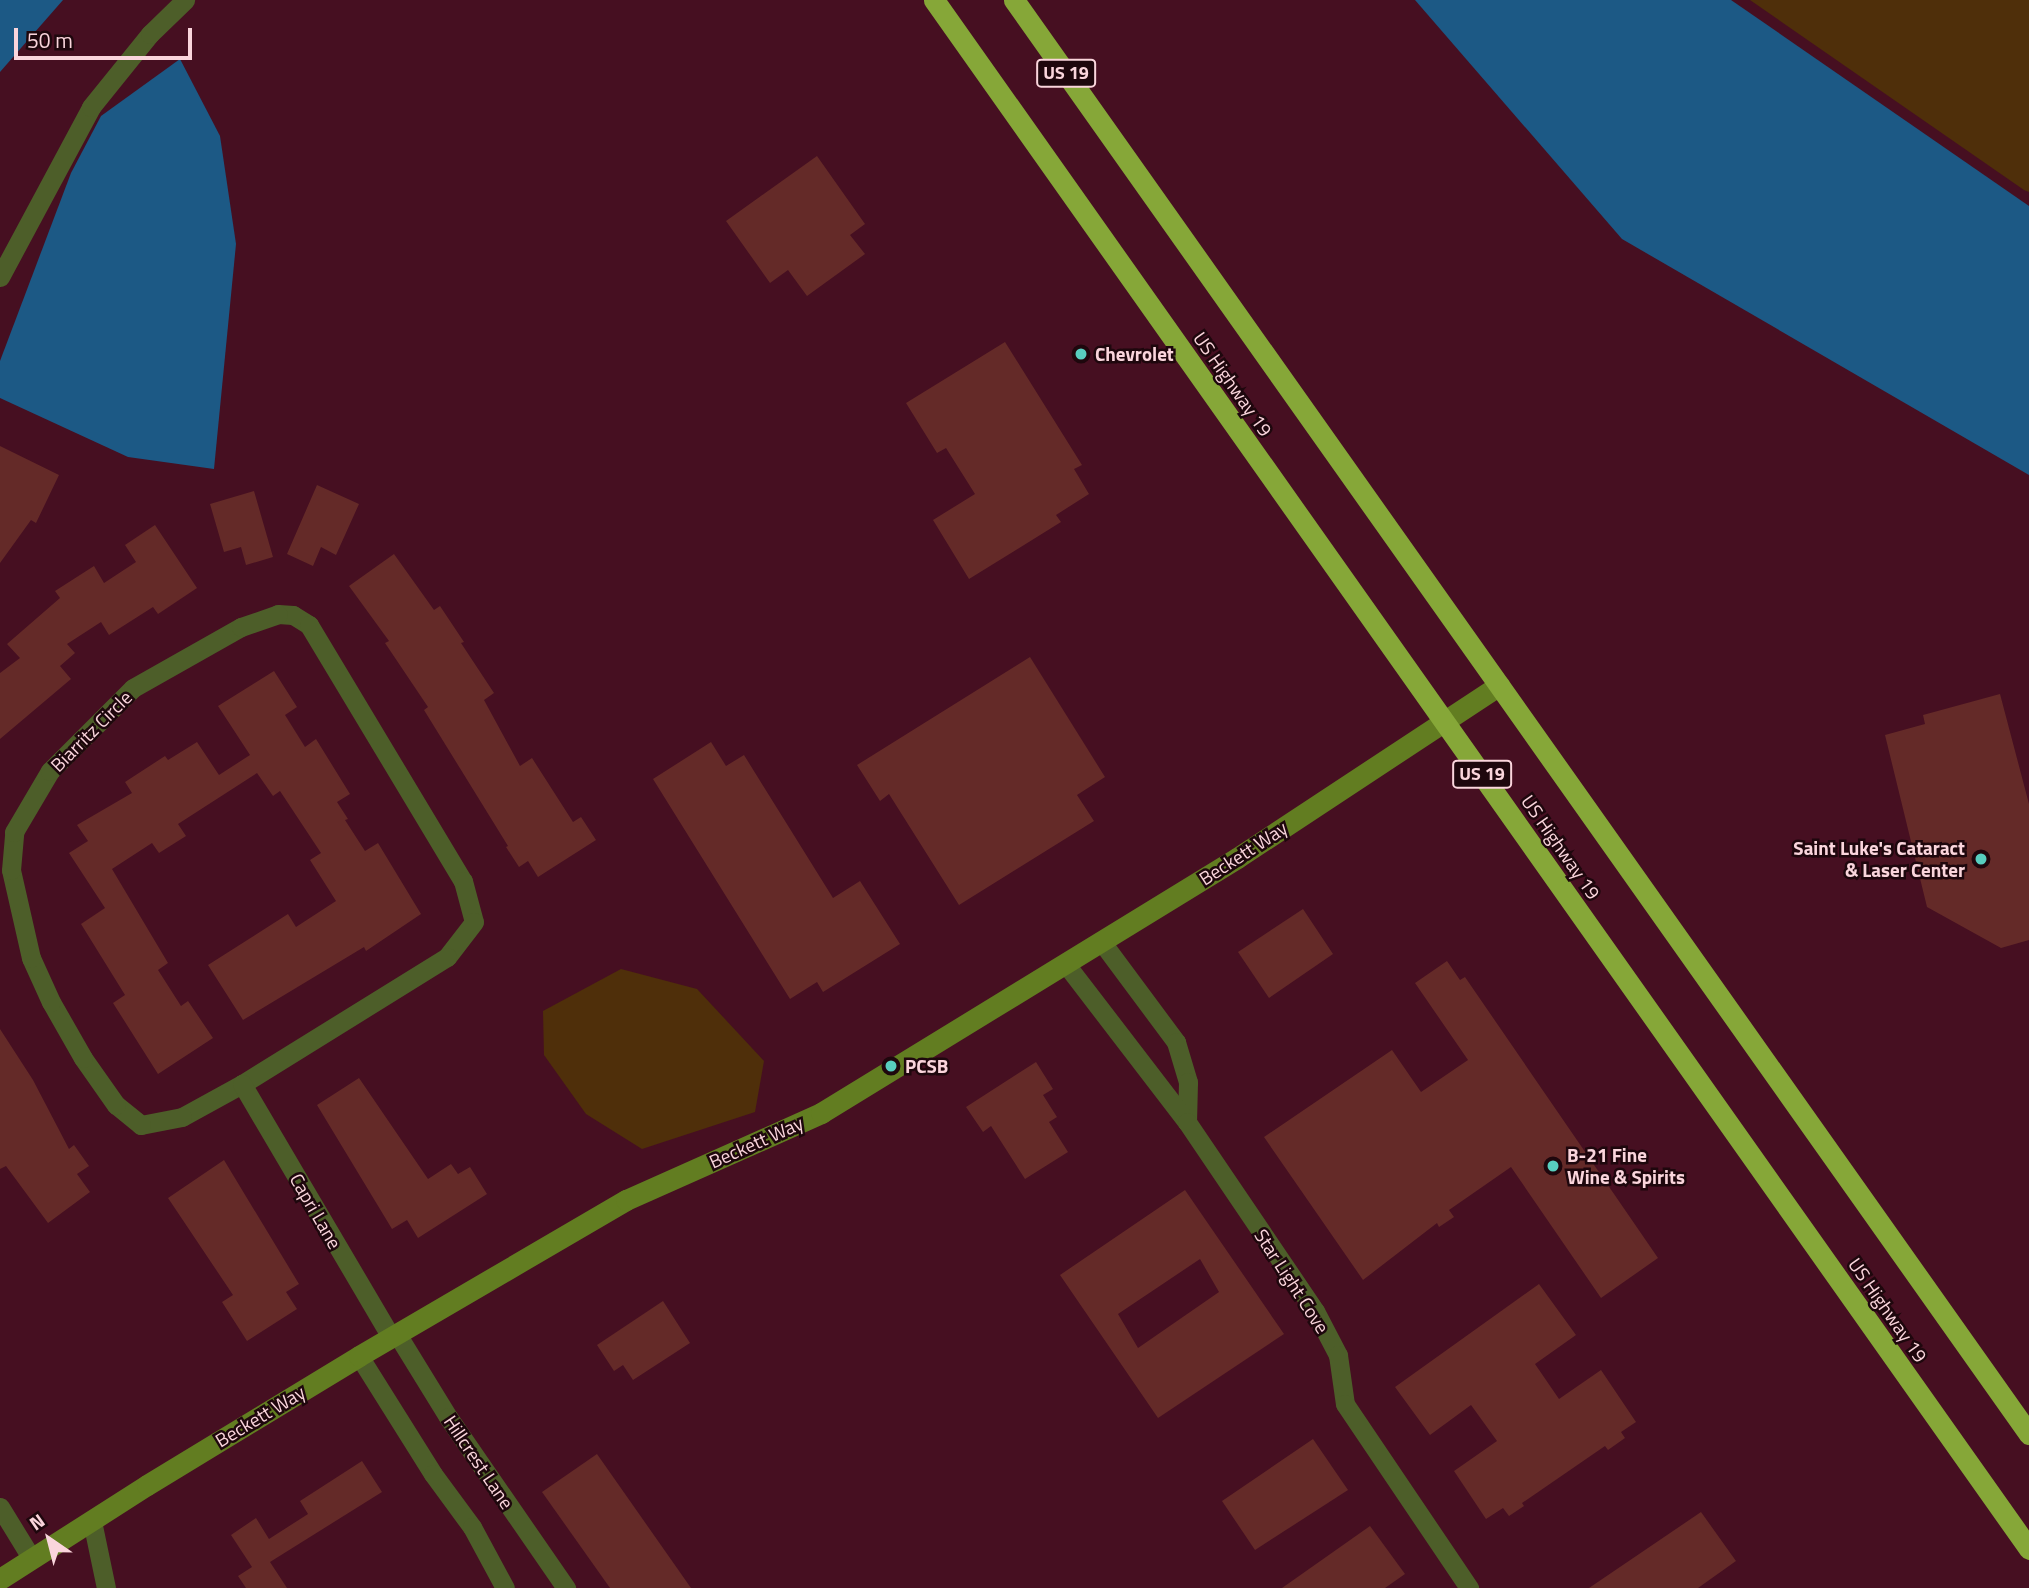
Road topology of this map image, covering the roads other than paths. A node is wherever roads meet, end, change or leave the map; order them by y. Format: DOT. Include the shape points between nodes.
graph roads {
  1 [pos="185,0"];
  2 [pos="934,0"];
  3 [pos="1014,0"];
  4 [pos="0,277"];
  5 [pos="1499,685"];
  6 [pos="1444,721"];
  7 [pos="1101,941"];
  8 [pos="1065,963"];
  9 [pos="242,1084"];
  10 [pos="1187,1122"];
  11 [pos="394,1335"];
  12 [pos="359,1356"];
  13 [pos="2029,1434"];
  14 [pos="0,1507"];
  15 [pos="92,1521"];
  16 [pos="2029,1549"];
  17 [pos="32,1559"];
  18 [pos="0,1579"];
  19 [pos="106,1588"];
  20 [pos="505,1588"];
  21 [pos="566,1588"];
  22 [pos="1469,1588"];
  1 -- 4 [label="street" via="150,34 91,107"];
  2 -- 6 [label="highway, US Highway 19 / US 19"];
  3 -- 5 [label="highway, US 19"];
  5 -- 6 [label="street, Beckett Way"];
  5 -- 13 [label="highway, US 19"];
  6 -- 7 [label="street, Beckett Way" via="1237,858"];
  6 -- 16 [label="highway, US Highway 19 / US 19"];
  7 -- 8 [label="street, Beckett Way"];
  7 -- 10 [label="street" via="1176,1042 1188,1082"];
  8 -- 10 [label="street, Star Light Cove"];
  8 -- 11 [label="street, Beckett Way" via="821,1113 626,1200"];
  9 -- 9 [label="street, Biarritz Circle" via="182,1117 141,1125 116,1105 83,1058 31,958 11,870 14,832 50,771 133,688 241,627 278,614 292,615 309,625 408,787 463,881 474,922 447,957"];
  9 -- 11 [label="street, Capri Lane"];
  10 -- 22 [label="street, Star Light Cove" via="1315,1311 1338,1355 1345,1404"];
  11 -- 12 [label="street, Beckett Way"];
  11 -- 21 [label="street, Hillcrest Lane"];
  12 -- 15 [label="street, Beckett Way"];
  12 -- 20 [label="street" via="472,1527"];
  14 -- 17 [label="street"];
  15 -- 17 [label="street, Beckett Way"];
  15 -- 19 [label="street"];
  17 -- 18 [label="street, Beckett Way"];
}
